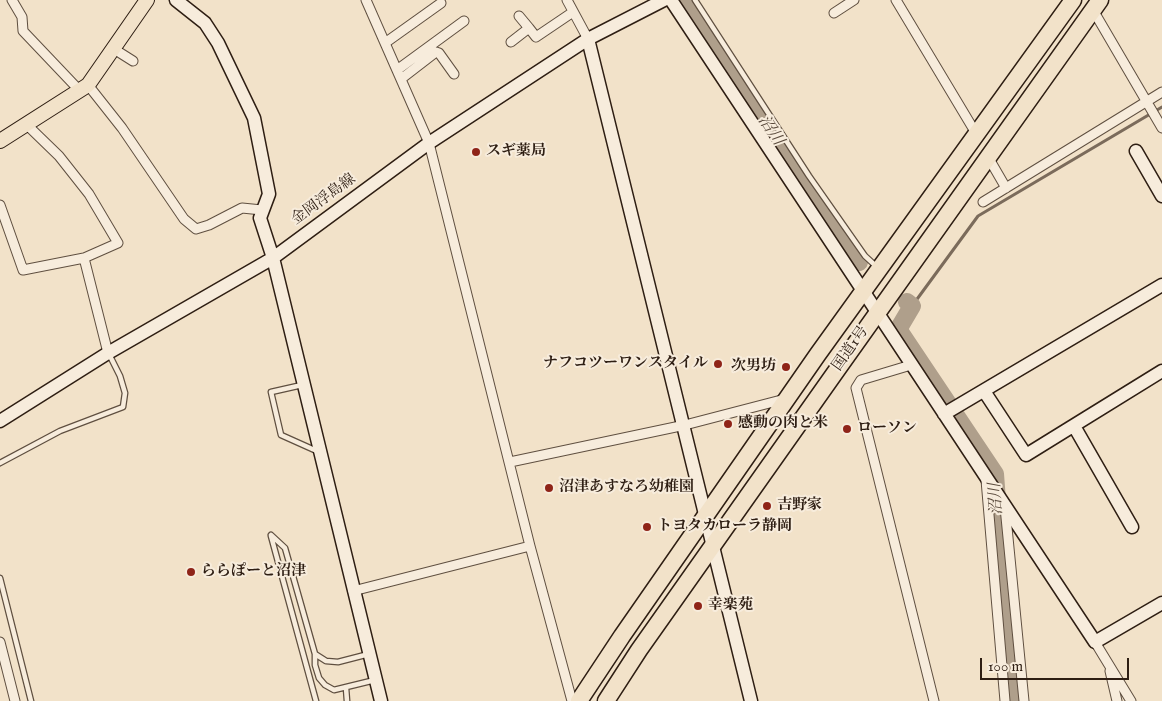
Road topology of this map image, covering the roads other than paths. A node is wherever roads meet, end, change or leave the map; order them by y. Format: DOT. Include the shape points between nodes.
graph roads {
  1 [pos="12,0"];
  2 [pos="147,0"];
  3 [pos="176,0"];
  4 [pos="367,0"];
  5 [pos="567,0"];
  6 [pos="664,0"];
  7 [pos="671,0"];
  8 [pos="695,0"];
  9 [pos="854,0"];
  10 [pos="896,0"];
  11 [pos="1073,0"];
  12 [pos="441,3"];
  13 [pos="1097,5"];
  14 [pos="573,12"];
  15 [pos="834,13"];
  16 [pos="519,16"];
  17 [pos="464,22"];
  18 [pos="529,28"];
  19 [pos="588,39"];
  20 [pos="511,42"];
  21 [pos="385,43"];
  22 [pos="114,49"];
  23 [pos="133,62"];
  24 [pos="399,74"];
  25 [pos="454,74"];
  26 [pos="84,88"];
  27 [pos="1162,92"];
  28 [pos="1146,101"];
  29 [pos="26,124"];
  30 [pos="1162,128"];
  31 [pos="977,135"];
  32 [pos="0,141"];
  33 [pos="429,143"];
  34 [pos="1136,151"];
  35 [pos="988,157"];
  36 [pos="1006,188"];
  37 [pos="1162,196"];
  38 [pos="983,202"];
  39 [pos="0,205"];
  40 [pos="262,210"];
  41 [pos="84,258"];
  42 [pos="273,258"];
  43 [pos="880,269"];
  44 [pos="1162,285"];
  45 [pos="863,292"];
  46 [pos="877,313"];
  47 [pos="108,353"];
  48 [pos="911,365"];
  49 [pos="1162,371"];
  50 [pos="303,384"];
  51 [pos="984,391"];
  52 [pos="787,399"];
  53 [pos="944,414"];
  54 [pos="0,421"];
  55 [pos="685,425"];
  56 [pos="1074,426"];
  57 [pos="320,453"];
  58 [pos="510,462"];
  59 [pos="0,463"];
  60 [pos="988,481"];
  61 [pos="1004,505"];
  62 [pos="704,517"];
  63 [pos="1132,527"];
  64 [pos="530,546"];
  65 [pos="712,546"];
  66 [pos="0,578"];
  67 [pos="353,591"];
  68 [pos="1162,603"];
  69 [pos="0,642"];
  70 [pos="1095,642"];
  71 [pos="315,654"];
  72 [pos="369,654"];
  73 [pos="1107,662"];
  74 [pos="376,680"];
  75 [pos="346,688"];
  76 [pos="15,701"];
  77 [pos="31,701"];
  78 [pos="316,701"];
  79 [pos="347,701"];
  80 [pos="381,701"];
  81 [pos="572,701"];
  82 [pos="580,701"];
  83 [pos="606,701"];
  84 [pos="751,701"];
  85 [pos="934,701"];
  86 [pos="1005,701"];
  87 [pos="1024,701"];
  88 [pos="1117,701"];
  89 [pos="1131,701"];
  1 -- 26 [label="street" via="22,17 23,31"];
  2 -- 22 [label="main road"];
  3 -- 40 [label="street" via="205,23 254,118 269,194"];
  4 -- 21 [label="street"];
  5 -- 14 [label="street"];
  6 -- 19 [label="street, 金岡浮島線"];
  7 -- 45 [label="street"];
  8 -- 43 [label="lane" via="809,176 865,256"];
  9 -- 15 [label="street"];
  10 -- 31 [label="street"];
  11 -- 31 [label="highway, 国道1号"];
  12 -- 21 [label="street"];
  13 -- 28 [label="street"];
  13 -- 35 [label="highway, 国道1号"];
  14 -- 18 [label="street" via="536,38"];
  14 -- 19 [label="street"];
  16 -- 18 [label="street"];
  17 -- 24 [label="street"];
  18 -- 20 [label="street"];
  19 -- 33 [label="street, 金岡浮島線"];
  19 -- 55 [label="street"];
  21 -- 24 [label="street"];
  22 -- 23 [label="street"];
  22 -- 26 [label="main road"];
  24 -- 25 [label="street" via="436,52"];
  24 -- 33 [label="street"];
  26 -- 29 [label="main road"];
  26 -- 40 [label="street" via="122,128 184,219 196,229 242,208"];
  27 -- 28 [label="street"];
  28 -- 30 [label="street"];
  28 -- 36 [label="street"];
  29 -- 32 [label="main road"];
  29 -- 41 [label="street" via="59,156 89,194 118,243"];
  31 -- 43 [label="highway, 国道1号"];
  33 -- 42 [label="street, 金岡浮島線"];
  33 -- 58 [label="street"];
  34 -- 37 [label="street"];
  35 -- 36 [label="street"];
  35 -- 46 [label="highway, 国道1号"];
  36 -- 38 [label="street"];
  39 -- 41 [label="street" via="24,270"];
  40 -- 42 [label="street" via="260,218"];
  41 -- 47 [label="street"];
  42 -- 47 [label="street, 金岡浮島線"];
  42 -- 50 [label="street"];
  43 -- 45 [label="highway, 国道1号"];
  44 -- 51 [label="street"];
  45 -- 46 [label="street"];
  45 -- 52 [label="highway, 国道1号"];
  46 -- 48 [label="street"];
  46 -- 65 [label="highway, 国道1号"];
  47 -- 54 [label="street, 金岡浮島線"];
  47 -- 59 [label="lane" via="125,393 123,407 60,431"];
  48 -- 53 [label="street"];
  48 -- 85 [label="street" via="861,380 856,388"];
  49 -- 56 [label="street"];
  50 -- 57 [label="street"];
  50 -- 57 [label="lane" via="271,392 281,435"];
  51 -- 53 [label="street"];
  51 -- 56 [label="street" via="1026,455"];
  52 -- 55 [label="street"];
  52 -- 62 [label="highway, 国道1号"];
  53 -- 60 [label="street"];
  55 -- 58 [label="street"];
  55 -- 62 [label="street"];
  56 -- 63 [label="street"];
  57 -- 67 [label="street"];
  58 -- 64 [label="street"];
  60 -- 61 [label="street"];
  60 -- 86 [label="street"];
  61 -- 70 [label="street"];
  61 -- 87 [label="street"];
  62 -- 65 [label="street"];
  62 -- 82 [label="highway, 国道1号"];
  64 -- 67 [label="street"];
  64 -- 81 [label="street"];
  65 -- 83 [label="highway, 国道1号"];
  65 -- 84 [label="street"];
  66 -- 77 [label="lane"];
  67 -- 72 [label="street"];
  68 -- 70 [label="street"];
  69 -- 76 [label="street"];
  70 -- 73 [label="street"];
  71 -- 72 [label="lane" via="326,661 338,662"];
  71 -- 75 [label="lane" via="315,665 325,685 334,690"];
  71 -- 78 [label="lane" via="285,548 271,535"];
  72 -- 74 [label="street"];
  73 -- 88 [label="street"];
  73 -- 89 [label="street"];
  74 -- 75 [label="lane"];
  74 -- 80 [label="street"];
  75 -- 79 [label="lane"];
}
